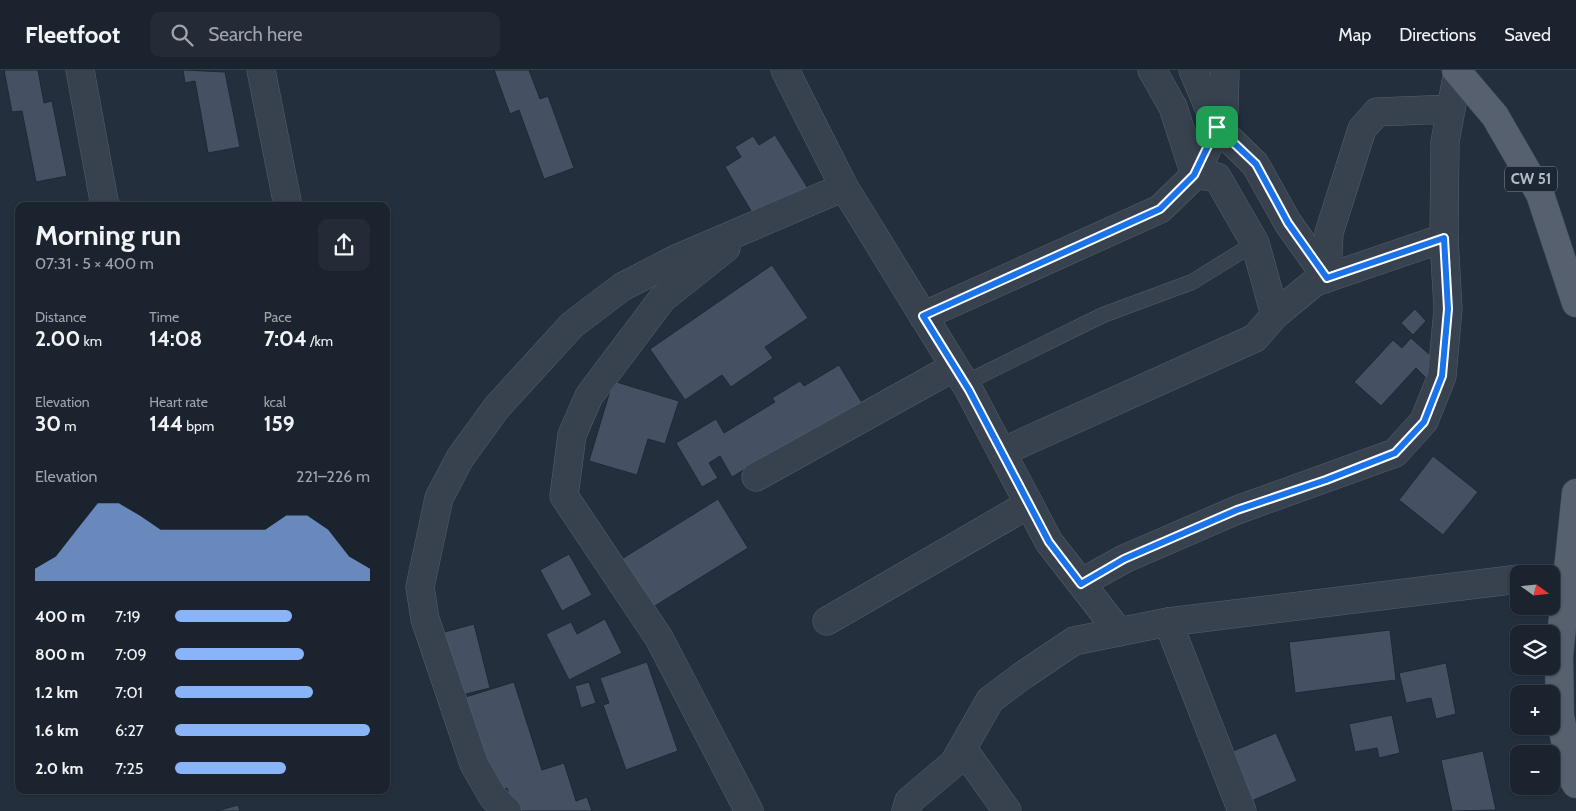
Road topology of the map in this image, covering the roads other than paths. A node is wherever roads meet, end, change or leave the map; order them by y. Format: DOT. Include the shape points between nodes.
graph roads {
  1 [pos="80,70"];
  2 [pos="261,70"];
  3 [pos="785,70"];
  4 [pos="1152,70"];
  5 [pos="1193,70"];
  6 [pos="1225,70"];
  7 [pos="1457,71"];
  8 [pos="1451,109"];
  9 [pos="1217,127"];
  10 [pos="1194,175"];
  11 [pos="844,187"];
  12 [pos="103,202"];
  13 [pos="287,202"];
  14 [pos="755,225"];
  15 [pos="1444,238"];
  16 [pos="1255,243"];
  17 [pos="1327,278"];
  18 [pos="1576,303"];
  19 [pos="1275,315"];
  20 [pos="923,316"];
  21 [pos="960,375"];
  22 [pos="1002,452"];
  23 [pos="756,477"];
  24 [pos="1576,493"];
  25 [pos="1029,504"];
  26 [pos="1560,569"];
  27 [pos="1510,581"];
  28 [pos="1081,584"];
  29 [pos="1559,615"];
  30 [pos="827,621"];
  31 [pos="1168,622"];
  32 [pos="1119,632"];
  33 [pos="963,749"];
  34 [pos="1576,784"];
  35 [pos="507,811"];
  36 [pos="749,811"];
  37 [pos="906,811"];
  38 [pos="1006,811"];
  39 [pos="1242,811"];
  1 -- 12 [label="street"];
  2 -- 13 [label="street"];
  3 -- 11 [label="street"];
  4 -- 10 [label="street" via="1173,107"];
  5 -- 9 [label="street"];
  6 -- 9 [label="street" via="1224,112"];
  7 -- 8 [label="street"];
  7 -- 18 [label="main road, CW 51" via="1495,116 1540,194"];
  8 -- 15 [label="street" via="1445,142"];
  8 -- 17 [label="street" via="1378,112 1362,129 1329,233"];
  9 -- 10 [label="street"];
  9 -- 17 [label="street" via="1256,164 1288,223"];
  10 -- 16 [label="street" via="1217,177"];
  10 -- 20 [label="street" via="1160,209"];
  11 -- 14 [label="street"];
  11 -- 20 [label="street"];
  14 -- 35 [label="street" via="678,258 622,287 572,325 497,407 460,458 439,498 420,587 425,619 474,764 493,797"];
  14 -- 36 [label="street" via="662,299 590,396 572,434 564,496 658,638"];
  15 -- 17 [label="street"];
  15 -- 28 [label="street" via="1448,309 1442,376 1424,422 1395,453 1237,510 1124,559"];
  16 -- 19 [label="street"];
  16 -- 21 [label="lane" via="1192,282"];
  17 -- 19 [label="street" via="1315,282"];
  19 -- 22 [label="street" via="1255,338"];
  20 -- 21 [label="street"];
  21 -- 22 [label="street"];
  21 -- 23 [label="street"];
  22 -- 25 [label="street"];
  24 -- 26 [label="main road"];
  25 -- 28 [label="street" via="1049,542"];
  25 -- 30 [label="street"];
  27 -- 31 [label="street"];
  28 -- 32 [label="street"];
  29 -- 34 [label="main road" via="1560,716"];
  31 -- 32 [label="street"];
  31 -- 39 [label="street"];
  32 -- 33 [label="street" via="1074,641 990,700"];
  33 -- 37 [label="street" via="954,763 909,801"];
  33 -- 38 [label="street"];
}
